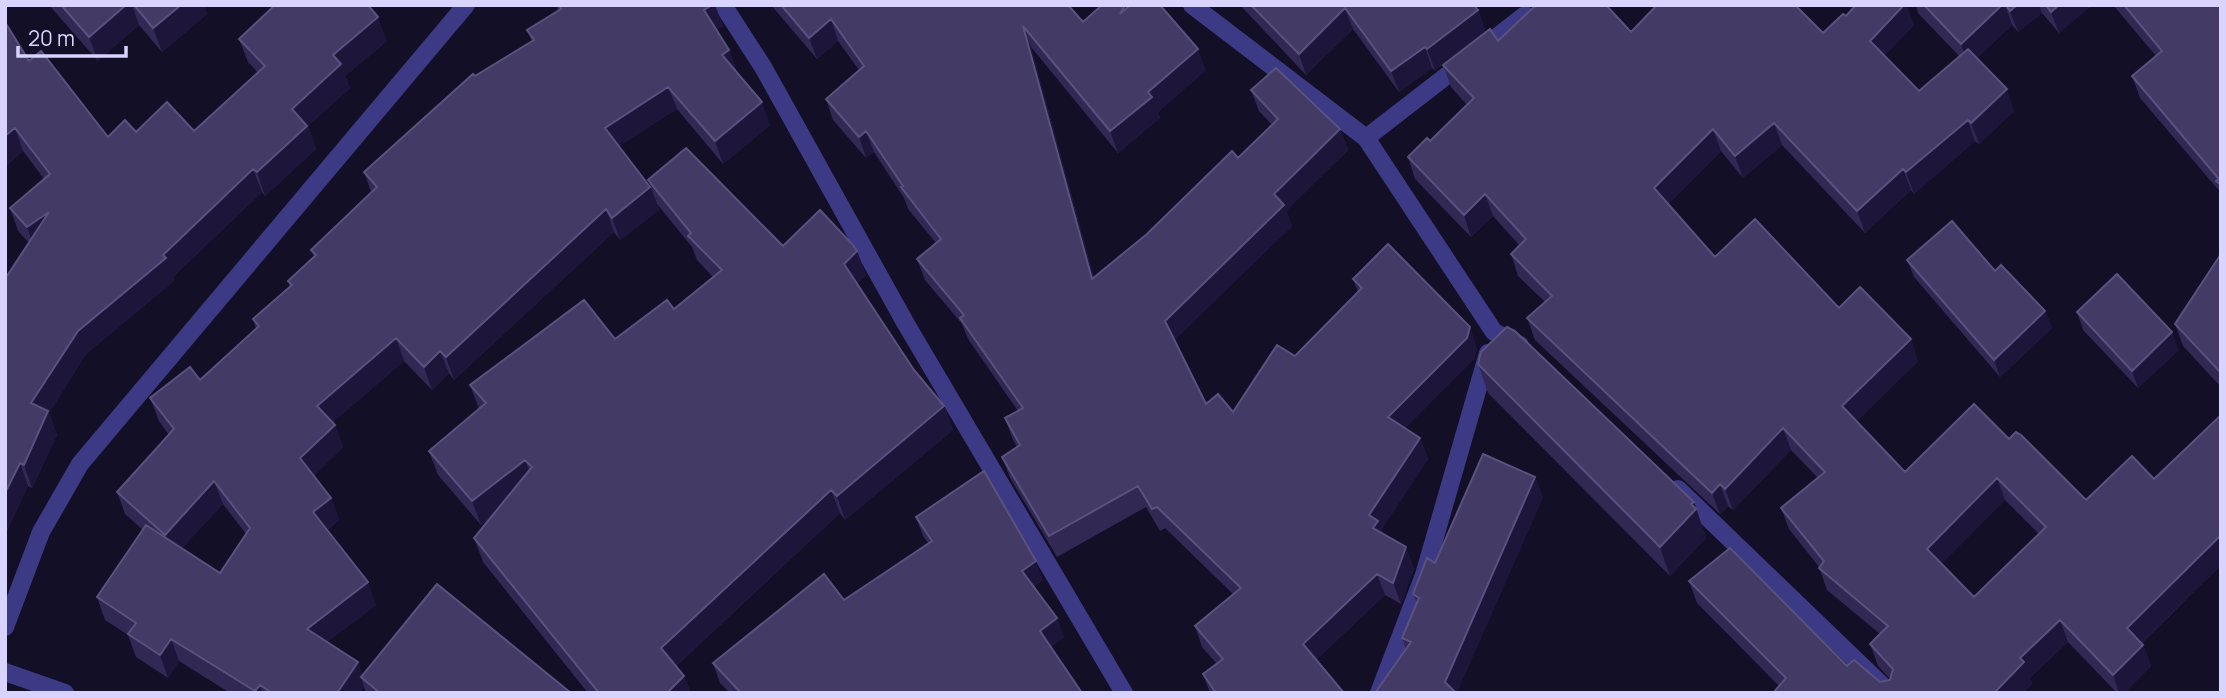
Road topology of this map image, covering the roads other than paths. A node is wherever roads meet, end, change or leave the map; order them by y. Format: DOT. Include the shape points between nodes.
graph roads {
  1 [pos="466,5"];
  2 [pos="723,5"];
  3 [pos="1192,5"];
  4 [pos="1525,15"];
  5 [pos="1366,138"];
  6 [pos="1494,332"];
  7 [pos="1532,351"];
  8 [pos="1664,476"];
  9 [pos="5,627"];
  10 [pos="5,672"];
  11 [pos="65,693"];
  12 [pos="1124,693"];
  13 [pos="1379,693"];
  14 [pos="1890,693"];
  1 -- 9 [label="street" via="80,464 41,532"];
  2 -- 12 [label="street"];
  3 -- 5 [label="street"];
  4 -- 5 [label="street"];
  5 -- 6 [label="street"];
  6 -- 7 [label="street"];
  6 -- 13 [label="street" via="1424,575"];
  8 -- 14 [label="street"];
  10 -- 11 [label="street"];
}
